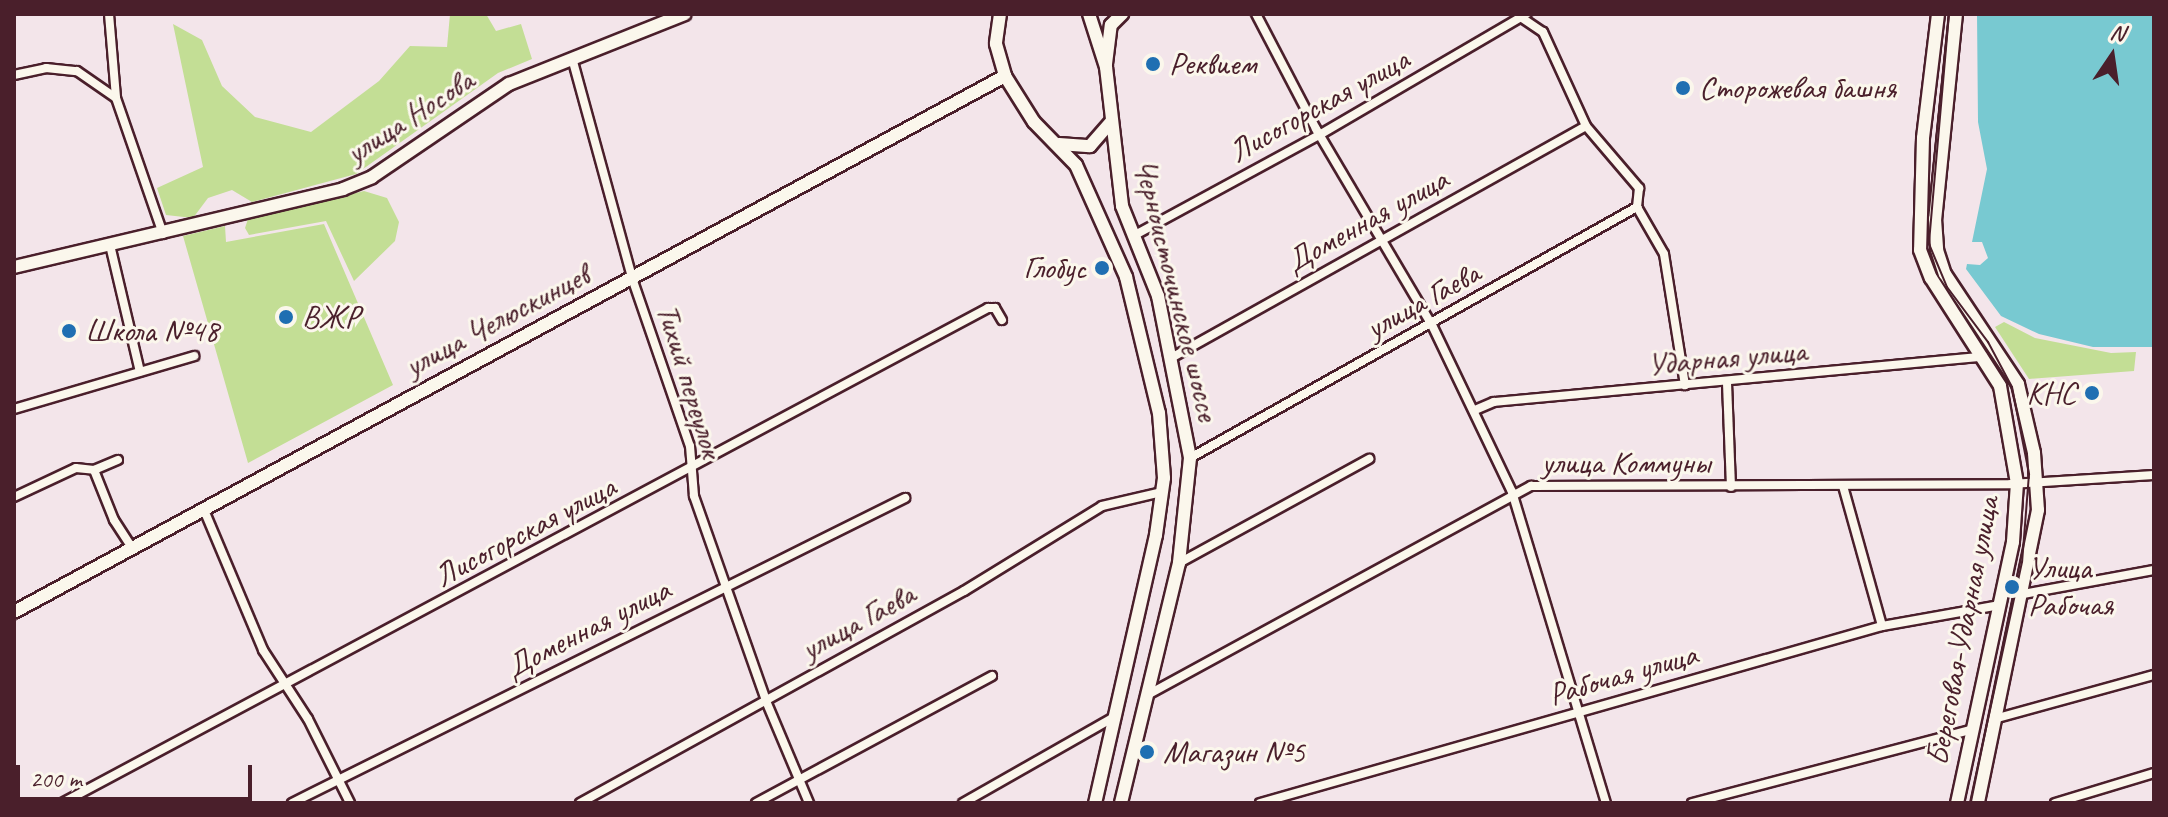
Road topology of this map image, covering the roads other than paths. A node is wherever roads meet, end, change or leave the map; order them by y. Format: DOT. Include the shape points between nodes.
graph roads {
  1 [pos="109,14"];
  2 [pos="685,14"];
  3 [pos="1000,14"];
  4 [pos="1089,14"];
  5 [pos="1122,14"];
  6 [pos="1256,14"];
  7 [pos="1938,14"];
  8 [pos="1956,14"];
  9 [pos="1524,16"];
  10 [pos="572,58"];
  11 [pos="1106,67"];
  12 [pos="14,75"];
  13 [pos="1005,76"];
  14 [pos="116,98"];
  15 [pos="1112,118"];
  16 [pos="1586,126"];
  17 [pos="1321,134"];
  18 [pos="1052,142"];
  19 [pos="1637,207"];
  20 [pos="163,234"];
  21 [pos="1133,236"];
  22 [pos="1385,239"];
  23 [pos="110,245"];
  24 [pos="14,267"];
  25 [pos="632,278"];
  26 [pos="1002,320"];
  27 [pos="1432,325"];
  28 [pos="194,356"];
  29 [pos="1984,357"];
  30 [pos="1171,358"];
  31 [pos="140,372"];
  32 [pos="1727,383"];
  33 [pos="1685,385"];
  34 [pos="14,409"];
  35 [pos="1475,410"];
  36 [pos="1190,458"];
  37 [pos="1369,459"];
  38 [pos="118,460"];
  39 [pos="94,470"];
  40 [pos="693,470"];
  41 [pos="2154,475"];
  42 [pos="2036,481"];
  43 [pos="2017,483"];
  44 [pos="1843,486"];
  45 [pos="1731,487"];
  46 [pos="1162,492"];
  47 [pos="1512,492"];
  48 [pos="14,497"];
  49 [pos="905,498"];
  50 [pos="204,510"];
  51 [pos="133,550"];
  52 [pos="1179,563"];
  53 [pos="2154,570"];
  54 [pos="726,586"];
  55 [pos="2023,594"];
  56 [pos="2000,605"];
  57 [pos="14,612"];
  58 [pos="1882,626"];
  59 [pos="2154,675"];
  60 [pos="992,676"];
  61 [pos="285,685"];
  62 [pos="1151,693"];
  63 [pos="766,701"];
  64 [pos="1120,708"];
  65 [pos="1147,708"];
  66 [pos="1577,713"];
  67 [pos="1994,719"];
  68 [pos="1970,730"];
  69 [pos="2154,773"];
  70 [pos="799,778"];
  71 [pos="339,782"];
  72 [pos="62,803"];
  73 [pos="292,803"];
  74 [pos="350,803"];
  75 [pos="580,803"];
  76 [pos="756,803"];
  77 [pos="809,803"];
  78 [pos="963,803"];
  79 [pos="1095,803"];
  80 [pos="1121,803"];
  81 [pos="1260,803"];
  82 [pos="1606,803"];
  83 [pos="1692,803"];
  84 [pos="1957,803"];
  85 [pos="1978,803"];
  86 [pos="2055,803"];
  1 -- 14 [label="street"];
  2 -- 10 [label="main road, улица Носова"];
  3 -- 13 [label="main road" via="996,44"];
  4 -- 11 [label="main road"];
  5 -- 11 [label="main road" via="1111,25"];
  6 -- 17 [label="street"];
  7 -- 29 [label="main road, Береговая-Ударная улица" via="1923,138 1920,250 1931,278"];
  8 -- 42 [label="main road, Береговая-Ударная улица" via="1935,219 1937,250 1945,274 2018,384"];
  9 -- 16 [label="street" via="1543,32"];
  9 -- 17 [label="street, Лисогорская улица"];
  10 -- 20 [label="main road, улица Носова" via="486,97 359,183"];
  10 -- 25 [label="street, Тихий переулок"];
  11 -- 15 [label="main road, Черноисточинское шоссе"];
  12 -- 14 [label="street" via="46,68 77,71"];
  13 -- 18 [label="main road, Черноисточинское шоссе"];
  13 -- 25 [label="main road, улица Челюскинцев"];
  14 -- 20 [label="street"];
  15 -- 18 [label="main road" via="1108,130 1090,146 1070,149"];
  15 -- 21 [label="main road, Черноисточинское шоссе" via="1122,206"];
  16 -- 19 [label="street" via="1639,188"];
  16 -- 22 [label="street, Доменная улица"];
  17 -- 21 [label="street, Лисогорская улица"];
  17 -- 22 [label="street"];
  18 -- 46 [label="main road, Черноисточинское шоссе" via="1076,165 1088,187 1134,301 1159,413"];
  19 -- 27 [label="street, улица Гаева"];
  19 -- 33 [label="street" via="1664,254"];
  20 -- 23 [label="main road, улица Носова"];
  21 -- 30 [label="main road, Черноисточинское шоссе" via="1158,296"];
  22 -- 27 [label="street"];
  22 -- 30 [label="street, Доменная улица"];
  23 -- 24 [label="main road, улица Носова"];
  23 -- 31 [label="street"];
  25 -- 40 [label="street, Тихий переулок" via="690,446"];
  25 -- 50 [label="main road, улица Челюскинцев"];
  26 -- 40 [label="street, Лисогорская улица" via="995,308 988,308"];
  27 -- 35 [label="street"];
  27 -- 36 [label="street, улица Гаева"];
  28 -- 31 [label="street"];
  29 -- 32 [label="street, Ударная улица"];
  29 -- 43 [label="main road, Береговая-Ударная улица" via="2003,396"];
  30 -- 36 [label="main road, Черноисточинское шоссе"];
  31 -- 34 [label="street"];
  32 -- 33 [label="street, Ударная улица"];
  32 -- 45 [label="street"];
  33 -- 35 [label="street, Ударная улица" via="1494,402"];
  35 -- 47 [label="street"];
  36 -- 52 [label="main road, Черноисточинское шоссе"];
  37 -- 52 [label="street"];
  38 -- 39 [label="street"];
  39 -- 48 [label="street" via="76,468"];
  39 -- 51 [label="street"];
  40 -- 54 [label="street, Тихий переулок" via="694,496"];
  40 -- 61 [label="street, Лисогорская улица"];
  41 -- 42 [label="street, улица Коммуны"];
  42 -- 43 [label="street, улица Коммуны"];
  42 -- 55 [label="main road, Береговая-Ударная улица" via="2037,529"];
  43 -- 44 [label="street, улица Коммуны"];
  43 -- 56 [label="main road, Береговая-Ударная улица"];
  44 -- 45 [label="street, улица Коммуны"];
  44 -- 58 [label="street"];
  45 -- 47 [label="street, улица Коммуны" via="1564,483"];
  46 -- 63 [label="street, улица Гаева" via="1102,506"];
  46 -- 64 [label="main road, Черноисточинское шоссе"];
  47 -- 62 [label="street, улица Коммуны"];
  47 -- 66 [label="street"];
  49 -- 54 [label="street, Доменная улица"];
  50 -- 51 [label="main road, улица Челюскинцев"];
  50 -- 61 [label="street" via="263,650"];
  51 -- 57 [label="main road, улица Челюскинцев"];
  52 -- 62 [label="main road, Черноисточинское шоссе"];
  53 -- 55 [label="street"];
  54 -- 63 [label="street, Тихий переулок"];
  54 -- 71 [label="street, Доменная улица"];
  55 -- 67 [label="main road, Береговая-Ударная улица"];
  56 -- 58 [label="street, Рабочая улица"];
  56 -- 68 [label="main road, Береговая-Ударная улица"];
  58 -- 66 [label="street, Рабочая улица"];
  59 -- 67 [label="street"];
  60 -- 70 [label="street"];
  61 -- 71 [label="street"];
  61 -- 72 [label="street, Лисогорская улица"];
  62 -- 65 [label="main road, Черноисточинское шоссе"];
  63 -- 70 [label="street, Тихий переулок"];
  63 -- 75 [label="street, улица Гаева"];
  64 -- 65 [label="main road"];
  64 -- 78 [label="street"];
  64 -- 79 [label="main road, Черноисточинское шоссе"];
  65 -- 80 [label="main road, Черноисточинское шоссе"];
  66 -- 81 [label="street, Рабочая улица"];
  66 -- 82 [label="street"];
  67 -- 85 [label="main road, Береговая-Ударная улица"];
  68 -- 83 [label="street"];
  68 -- 84 [label="main road, Береговая-Ударная улица"];
  69 -- 86 [label="street"];
  70 -- 76 [label="street"];
  70 -- 77 [label="street, Тихий переулок"];
  71 -- 73 [label="street, Доменная улица"];
  71 -- 74 [label="street"];
}
